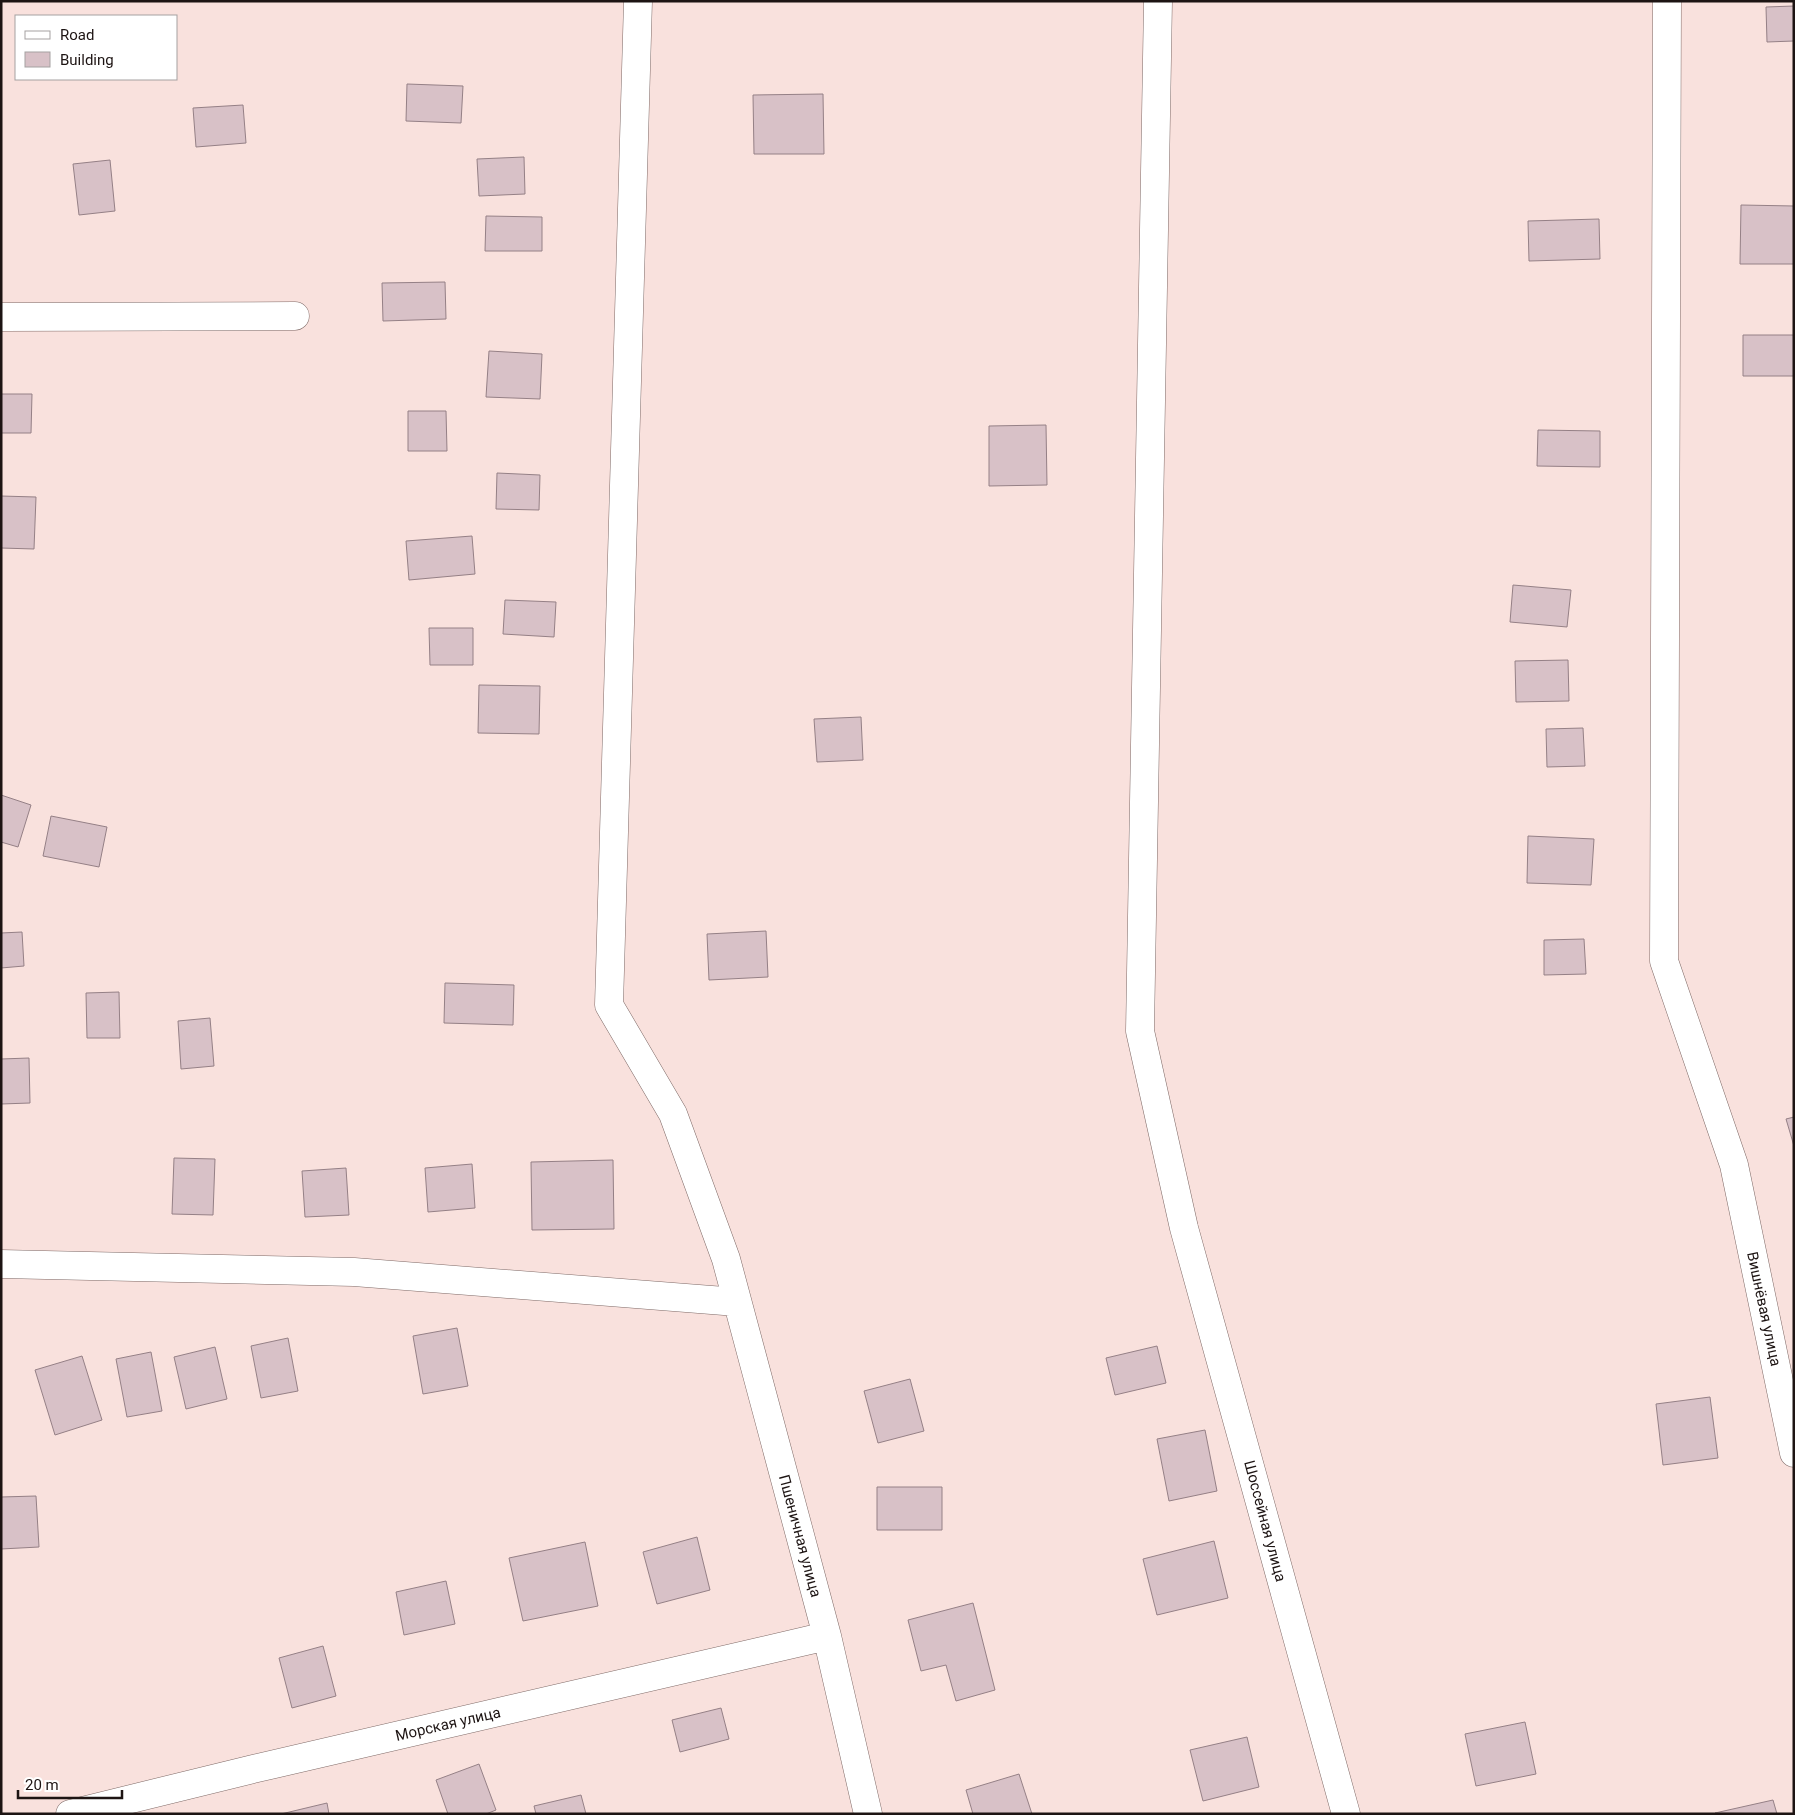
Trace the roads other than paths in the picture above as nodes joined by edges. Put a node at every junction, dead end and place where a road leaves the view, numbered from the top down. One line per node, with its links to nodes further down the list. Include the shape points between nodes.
1 (638, 1): 7 (street, Пшеничная улица, via 608,1005 673,1114 726,1259)
2 (1158, 1): 12 (street, Шоссейная улица, via 1140,1031 1184,1228)
3 (1667, 1): 8 (street, Вишнёвая улица, via 1664,961 1734,1165)
4 (295, 316): 5 (street)
5 (1, 317)
6 (1, 1264): 7 (street, via 354,1272)
7 (737, 1302): 9 (street, Пшеничная улица)
8 (1794, 1453)
9 (826, 1636): 10 (street, Морская улица); 11 (street, Пшеничная улица)
10 (70, 1814)
11 (868, 1814)
12 (1346, 1814)

